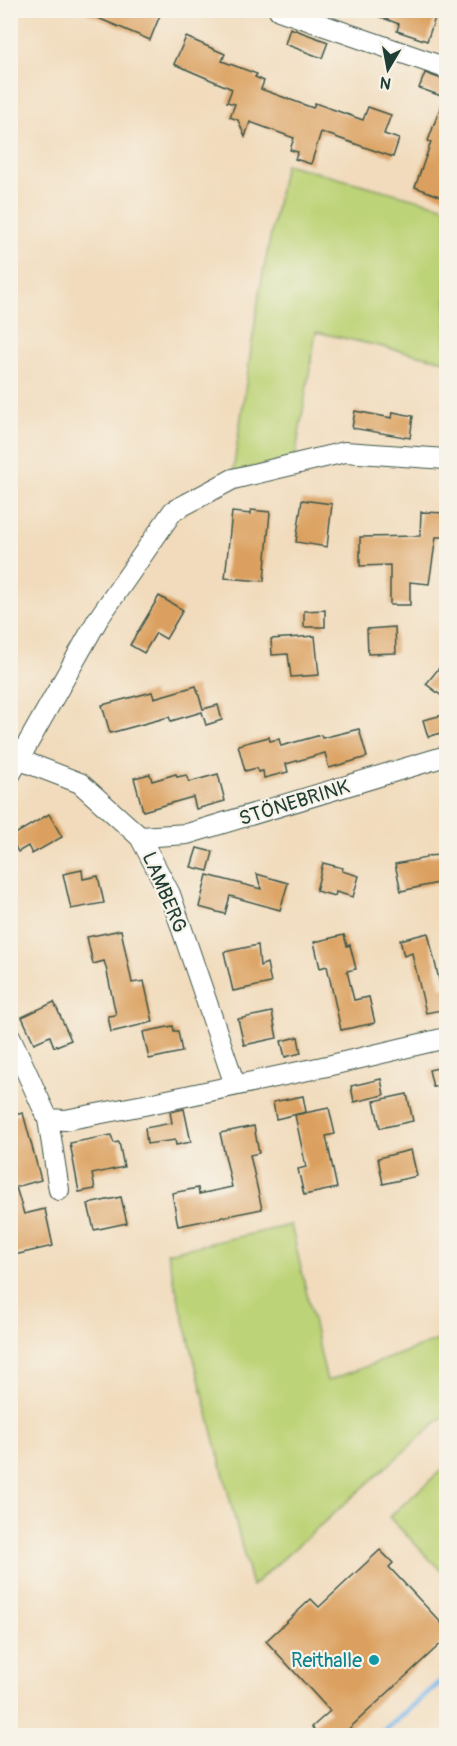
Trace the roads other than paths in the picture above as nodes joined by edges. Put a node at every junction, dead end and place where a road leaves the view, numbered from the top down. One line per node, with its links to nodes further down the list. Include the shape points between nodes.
1 (279, 10): 2 (street)
2 (447, 68)
3 (447, 459): 5 (street, via 345,452 233,478 173,511 99,619)
4 (447, 756): 6 (street, STÖNEBRINK, via 188,834)
5 (15, 767): 6 (street, LAMBERG, via 80,783)
6 (140, 837): 9 (street, LAMBERG, via 170,894)
7 (10, 1036): 10 (street)
8 (447, 1038): 9 (street)
9 (235, 1086): 10 (street, via 65,1120)
10 (48, 1119): 11 (street)
11 (59, 1190)

